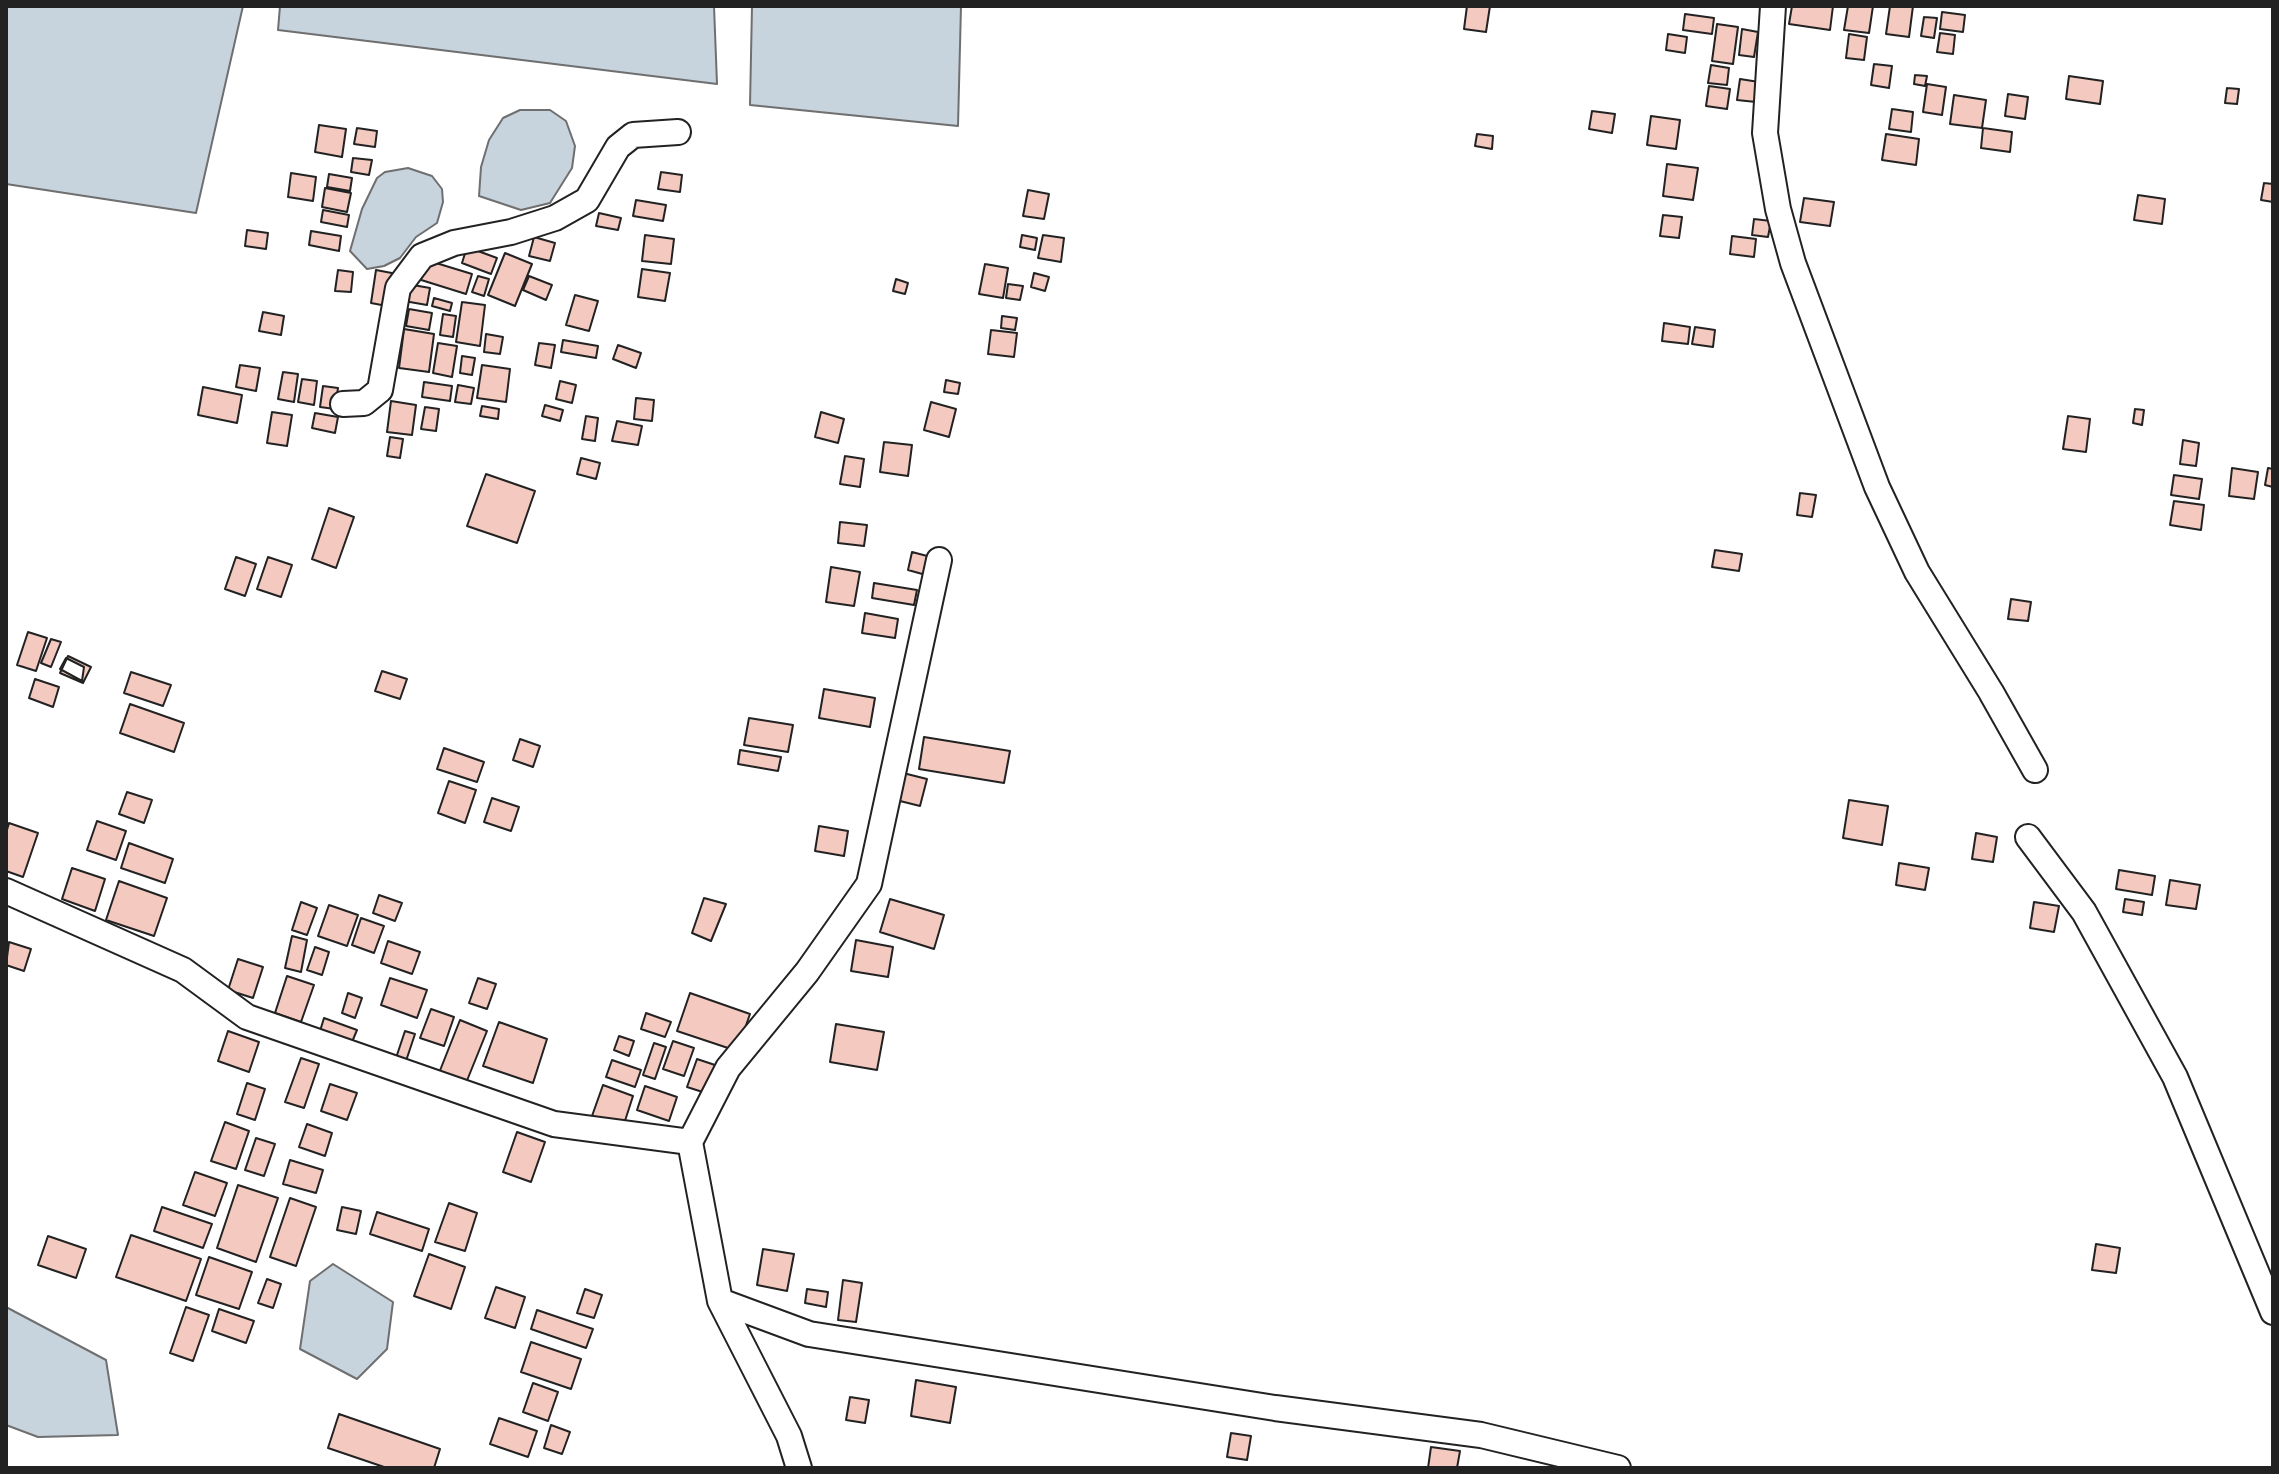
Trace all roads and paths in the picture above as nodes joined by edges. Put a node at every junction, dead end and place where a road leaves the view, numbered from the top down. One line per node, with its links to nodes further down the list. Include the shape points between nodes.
1 (1773, 6): 5 (street, via 1765,133 1793,263 1877,487 1917,572)
2 (678, 132): 3 (street, via 633,135 618,147 587,200 555,218 422,256 398,288 380,390 364,403)
3 (343, 404)
4 (939, 560): 8 (street, via 869,884 807,972 728,1068)
5 (2035, 770)
6 (2028, 837): 10 (street, via 2084,912 2175,1077)
7 (6, 891): 8 (street, via 183,970 247,1017 554,1124)
8 (690, 1142): 9 (street)
9 (720, 1301): 11 (street, via 789,1436); 12 (street, via 809,1334 1481,1435)
10 (2273, 1312)
11 (799, 1468)
12 (1618, 1468)

